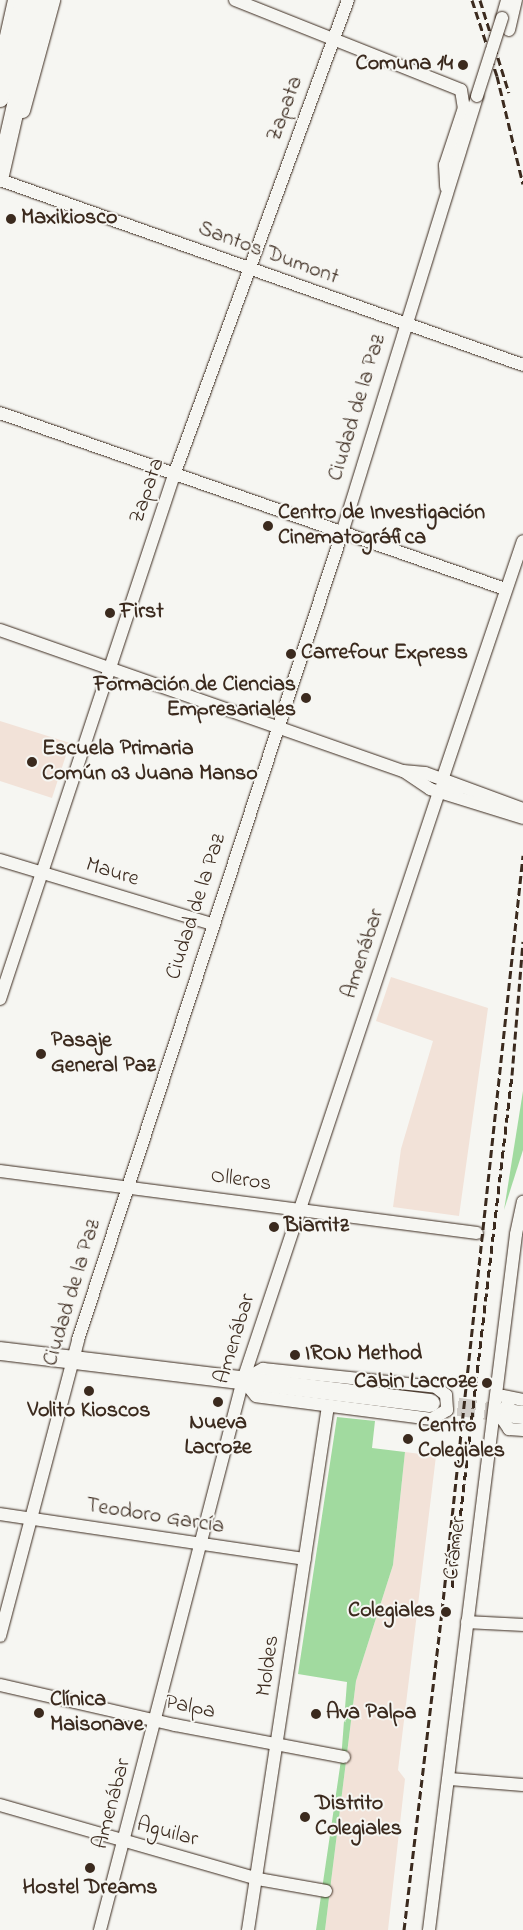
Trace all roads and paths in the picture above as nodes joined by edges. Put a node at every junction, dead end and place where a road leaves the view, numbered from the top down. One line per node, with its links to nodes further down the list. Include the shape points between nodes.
1 (15, 0): 10 (street)
2 (25, 0): 11 (main road)
3 (40, 0): 12 (main road)
4 (52, 0): 12 (street, via 32,81)
5 (235, 0): 9 (street)
6 (348, 0): 9 (street, Zapata)
7 (513, 2): 8 (street, Ciudad de la Paz); 13 (street, Ciudad de la Paz, bridge, via 502,18)
8 (509, 30)
9 (333, 38): 13 (street, Ciudad de la Paz, via 455,85 463,94 464,108 445,165); 14 (street, Zapata)
10 (0, 68)
11 (0, 98)
12 (1, 173): 14 (street, Santos Dumont)
13 (447, 195): 15 (street, Ciudad de la Paz)
14 (251, 269): 15 (street, Santos Dumont); 18 (street, Zapata)
15 (404, 323): 16 (street, Santos Dumont); 19 (street, Ciudad de la Paz)
16 (523, 365)
17 (0, 413): 18 (street)
18 (174, 475): 19 (street); 23 (street, Zapata)
19 (342, 533): 21 (street); 24 (street, Ciudad de la Paz)
20 (523, 540): 21 (street, Amenábar)
21 (505, 589): 25 (street, Amenábar)
22 (0, 630): 23 (street)
23 (111, 669): 24 (street); 29 (street, Zapata)
24 (280, 726): 25 (street); 30 (street, Ciudad de la Paz)
25 (440, 786): 26 (street); 26 (street, via 459,788); 36 (street, Amenábar)
26 (515, 809): 27 (street)
27 (523, 818)
28 (0, 860): 29 (street, Maure)
29 (42, 873): 30 (street, Maure); 31 (street, Zapata)
30 (212, 924): 34 (street, Ciudad de la Paz)
31 (4, 973): 32 (street, Zapata)
32 (0, 999)
33 (0, 1171): 34 (street, Olleros)
34 (128, 1186): 36 (street, Olleros); 40 (street, Ciudad de la Paz)
35 (523, 1202): 38 (street, Crámer)
36 (299, 1209): 37 (street, Olleros); 41 (street, Amenábar)
37 (477, 1233)
38 (519, 1234): 42 (street, Crámer)
39 (0, 1351): 40 (main road)
40 (72, 1362): 41 (main road); 48 (street, Ciudad de la Paz)
41 (243, 1380): 43 (main road); 44 (street, via 256,1396); 44 (street, via 263,1369 436,1387 446,1395 448,1402 445,1414 432,1418); 49 (street, Amenábar)
42 (497, 1392): 45 (street); 51 (street, Crámer)
43 (431, 1403)
44 (328, 1406): 50 (street, Moldes)
45 (518, 1407): 46 (street, via 502,1412 503,1420 509,1429)
46 (523, 1430)
47 (0, 1514): 48 (street, Teodoro García)
48 (31, 1518): 49 (street, Teodoro García); 53 (street, Ciudad de la Paz)
49 (201, 1544): 50 (street, Teodoro García); 55 (street, Amenábar)
50 (305, 1560): 56 (street, Moldes)
51 (466, 1622): 52 (street); 58 (street, Crámer)
52 (523, 1625)
53 (0, 1636)
54 (0, 1685): 55 (street, Palpa)
55 (156, 1721): 56 (street, Palpa); 61 (street, Amenábar)
56 (278, 1747): 57 (street, Palpa); 62 (street, Moldes)
57 (344, 1757)
58 (450, 1778): 59 (street); 66 (street, Crámer)
59 (523, 1785)
60 (0, 1805): 61 (street, Aguilar)
61 (124, 1842): 62 (street, Aguilar); 64 (street, Amenábar)
62 (258, 1879): 63 (street, Aguilar); 65 (street, Moldes)
63 (326, 1891)
64 (100, 1930)
65 (248, 1930)
66 (429, 1930)

